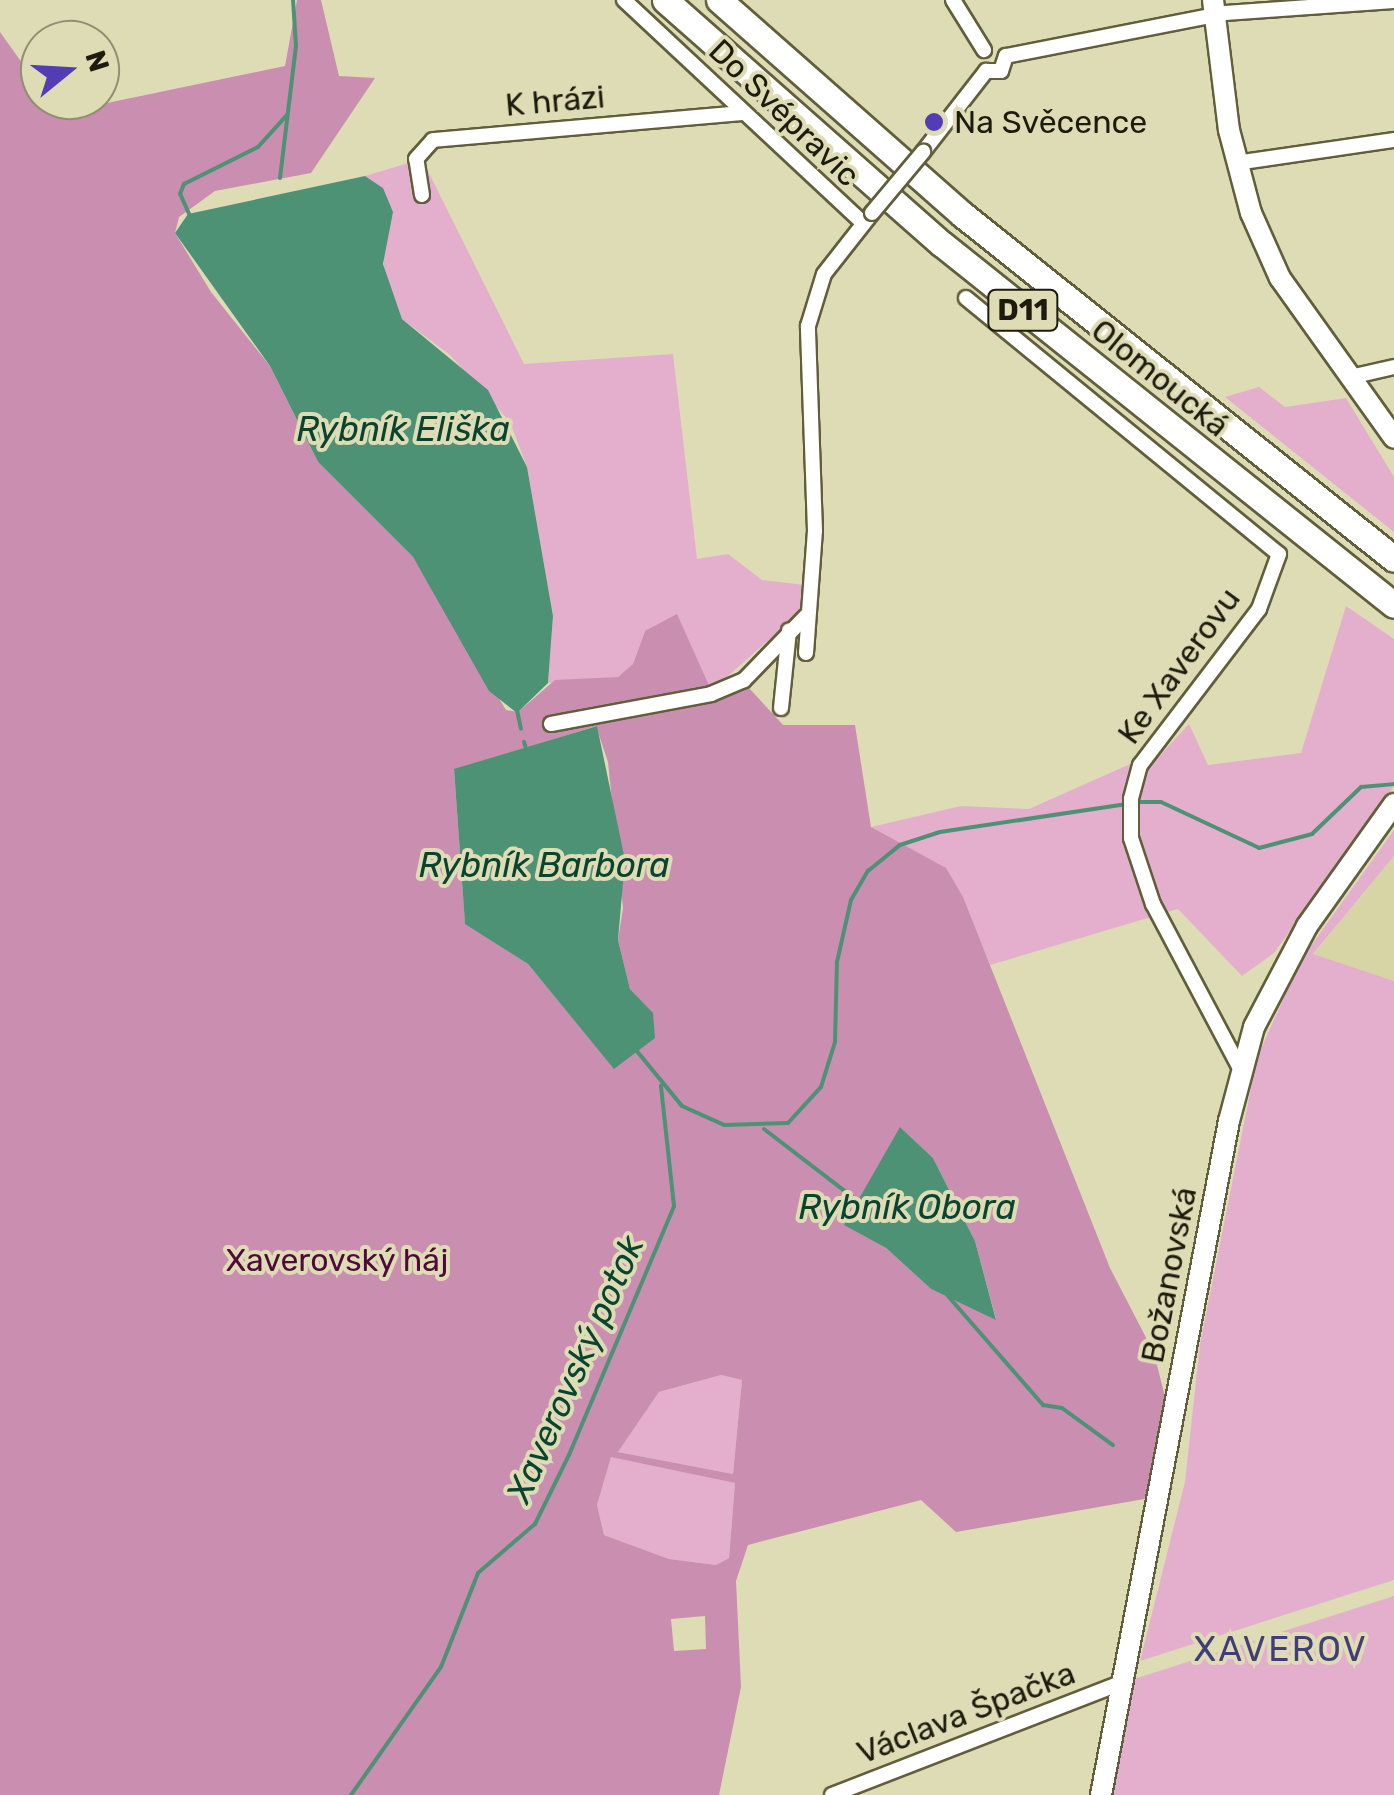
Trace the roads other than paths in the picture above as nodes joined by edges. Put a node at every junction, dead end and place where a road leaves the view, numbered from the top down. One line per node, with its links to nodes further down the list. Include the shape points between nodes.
1 (624, 0): 10 (street, Do Svépravic)
2 (665, 0): 20 (highway, Olomoucká / D11, via 942,244)
3 (719, 0): 19 (highway, Olomoucká / D11, via 963,215)
4 (953, 0): 7 (street)
5 (1394, 1): 6 (street)
6 (1214, 8): 8 (street); 12 (street)
7 (984, 50): 8 (street, via 998,47); 9 (street)
8 (1006, 56): 9 (street, via 1002,70)
9 (986, 72): 14 (street, bridge)
10 (744, 113): 13 (street, K hrázi, via 434,140 416,159); 14 (street, Do Svépravic)
11 (1394, 140): 12 (street)
12 (1236, 163): 17 (street, via 1280,278)
13 (422, 195)
14 (867, 218): 21 (street, via 824,274 808,326 815,530)
15 (966, 298): 27 (street, Ke Xaverovu, via 1278,554 1259,609 1140,764 1131,804 1132,838 1154,904)
16 (1394, 367): 17 (street)
17 (1350, 377): 18 (street)
18 (1394, 438)
19 (1394, 558)
20 (1394, 604)
21 (806, 616): 22 (street); 23 (street)
22 (790, 629): 24 (street); 25 (street, via 744,680 711,694)
23 (806, 653)
24 (781, 708)
25 (552, 724)
26 (1394, 804): 27 (street, Božanovská, via 1282,965)
27 (1242, 1072): 28 (street, Božanovská)
28 (1120, 1683): 29 (street, Václava Špačka); 30 (street, Božanovská)
29 (832, 1795)
30 (1101, 1795)

